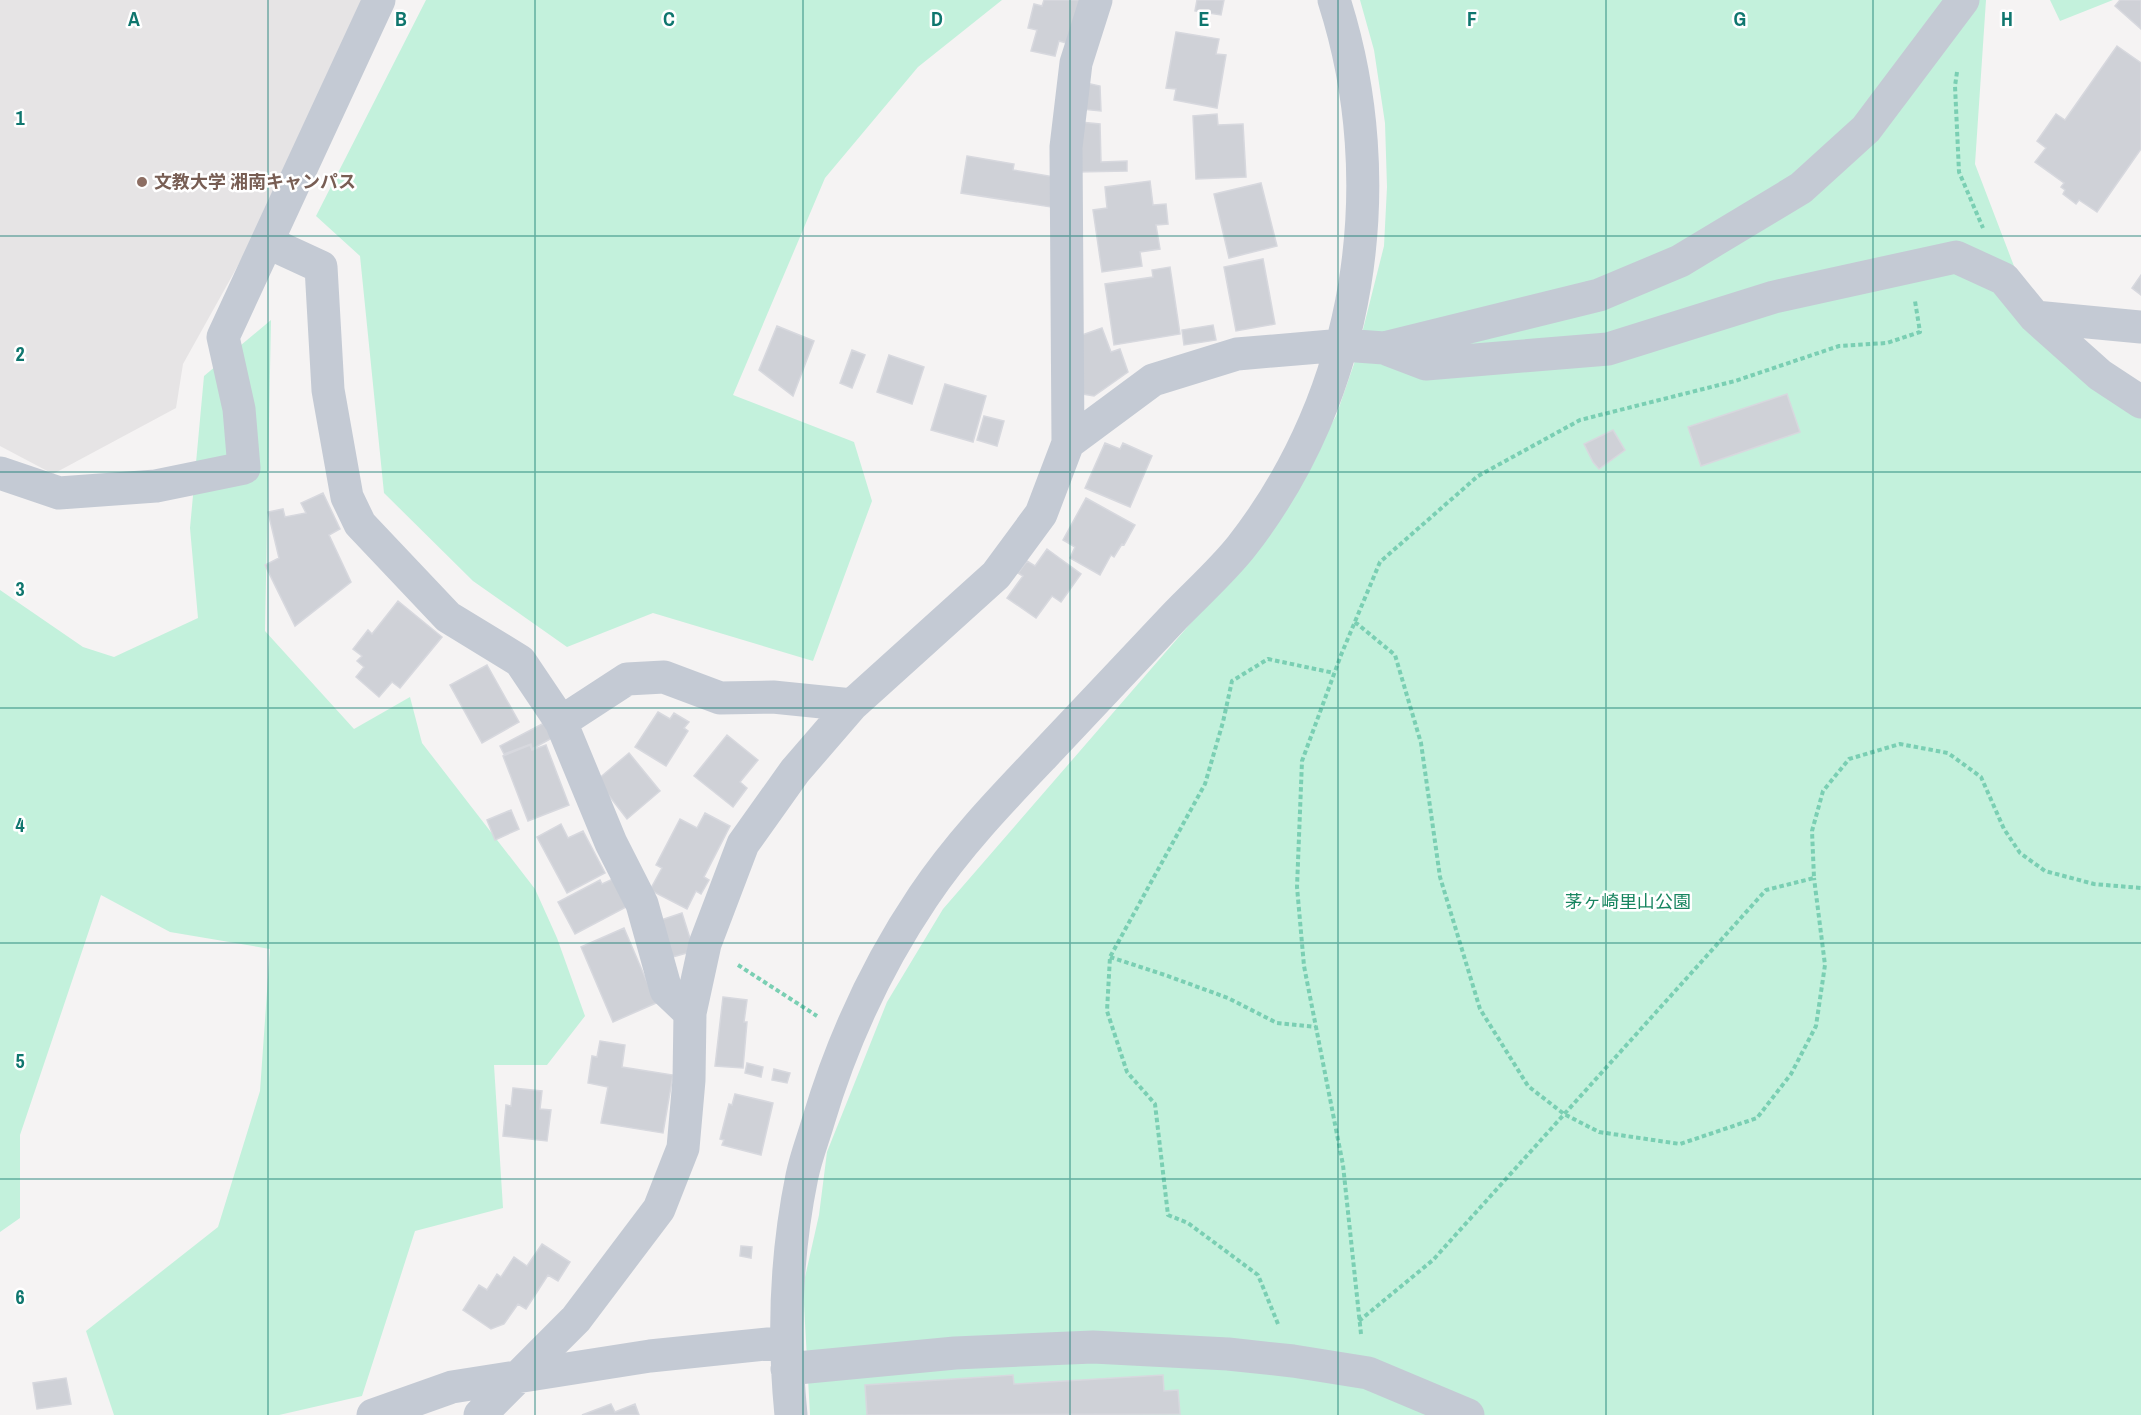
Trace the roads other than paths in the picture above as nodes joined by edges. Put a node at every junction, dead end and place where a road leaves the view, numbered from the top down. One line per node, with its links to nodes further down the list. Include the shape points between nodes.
1 (379, 0): 5 (street)
2 (1096, 0): 11 (street, via 1076,63 1066,147)
3 (1334, 0): 8 (street, via 1344,30 1359,112 1364,199 1358,274)
4 (1963, 0): 9 (street, via 1866,129 1801,188 1680,261 1599,295)
5 (268, 243): 12 (street, via 223,337 239,409 244,468 156,486 59,493); 14 (street, via 321,267 328,390 347,497 360,524 448,617 520,661)
6 (2036, 317): 7 (street); 9 (street, via 2004,279 1956,257 1774,297 1608,349 1426,364); 10 (street, via 2100,375)
7 (2141, 327)
8 (1343, 345): 9 (street); 11 (street, via 1237,354 1153,380); 16 (street, via 1311,431 1288,477 1240,548 981,821 923,896 870,985 833,1072 803,1174 788,1273)
9 (1384, 348)
10 (2141, 402)
11 (1068, 443): 13 (street, via 1041,514 996,575)
12 (0, 473)
13 (852, 705): 14 (street, via 772,697 720,698 664,677 627,679); 15 (street, via 795,771 743,844 705,944)
14 (561, 722): 15 (street, via 611,843 642,904 666,990)
15 (690, 1013): 17 (street, via 683,1148 659,1209 576,1319)
16 (786, 1356): 17 (street, via 650,1356); 20 (street); 21 (street, via 1093,1347 1228,1354 1368,1373)
17 (520, 1376): 18 (street, via 452,1387); 19 (street)
18 (374, 1415)
19 (480, 1415)
20 (791, 1415)
21 (1468, 1415)

